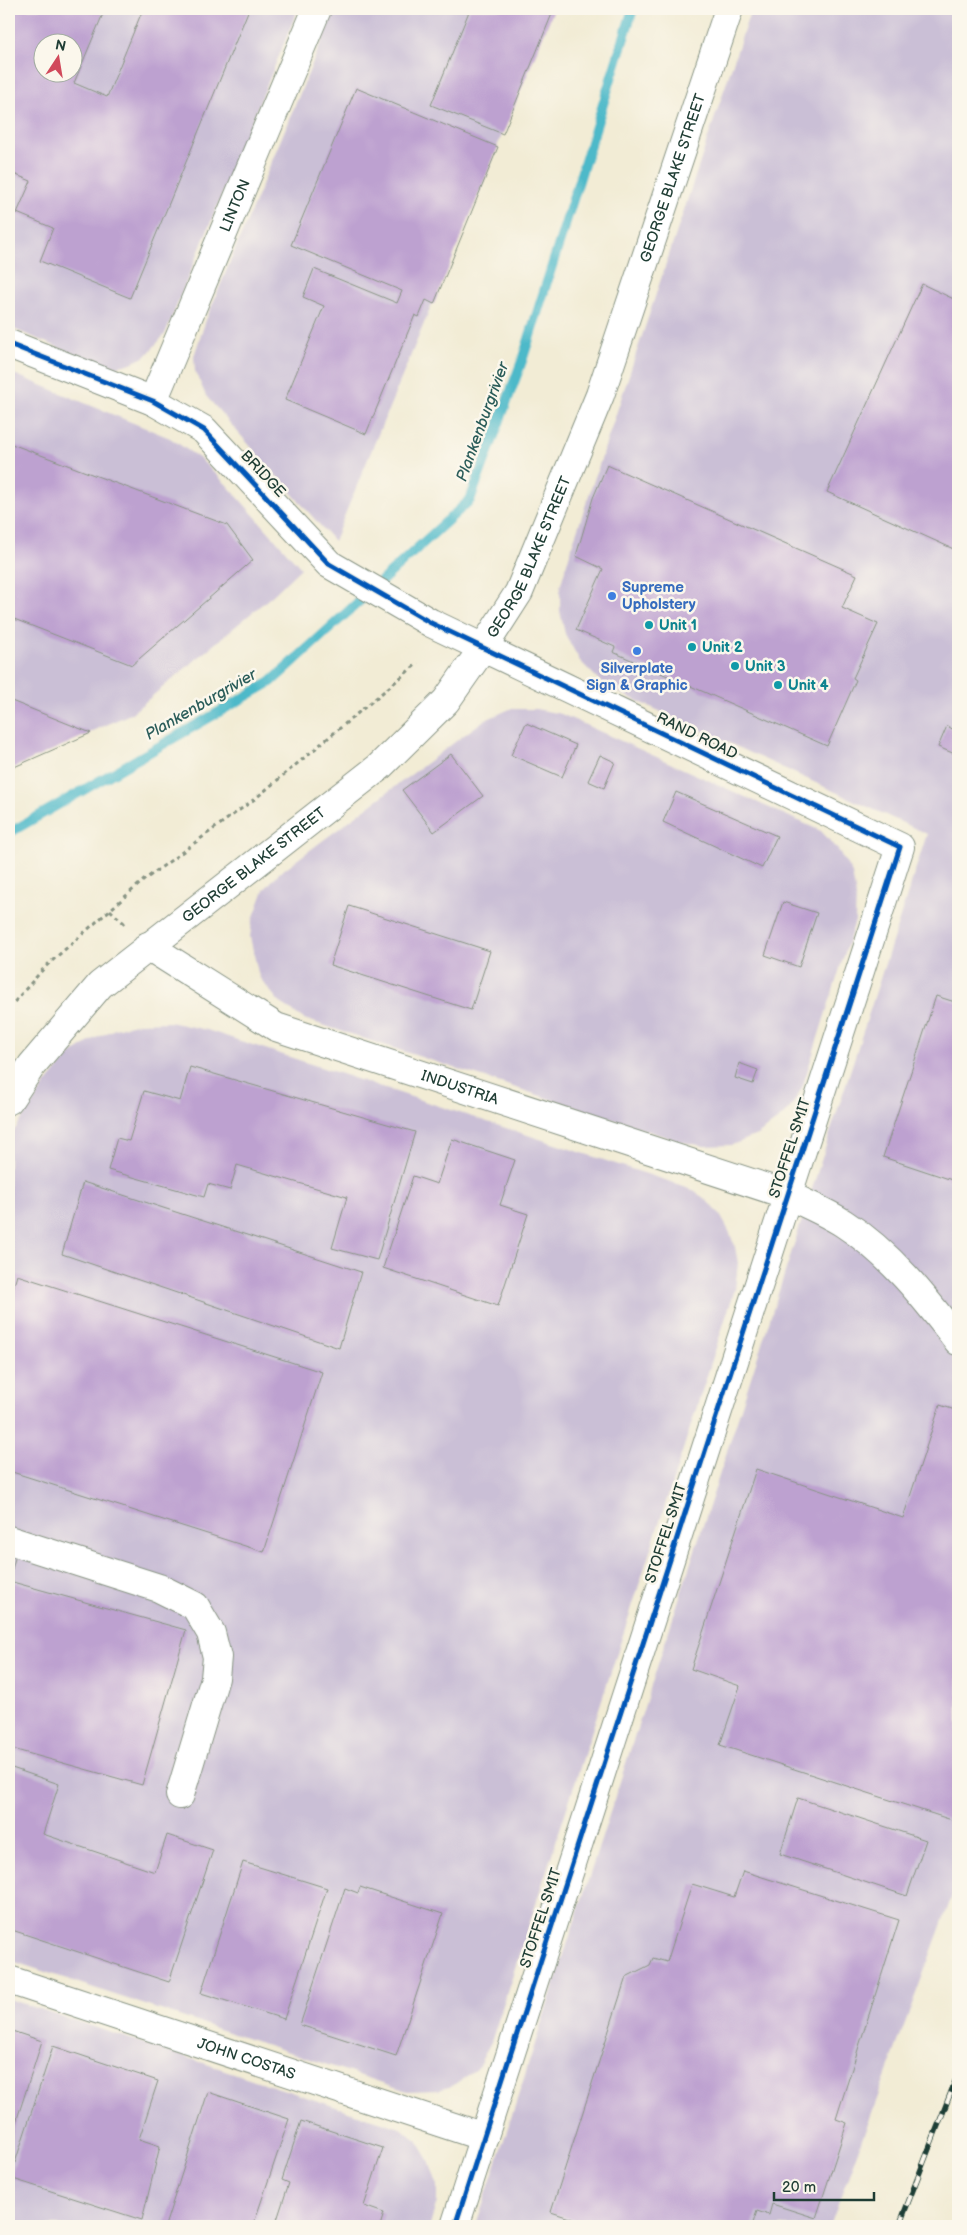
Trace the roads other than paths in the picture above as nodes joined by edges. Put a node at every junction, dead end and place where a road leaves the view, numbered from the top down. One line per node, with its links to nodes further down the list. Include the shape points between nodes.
1 (317, 9): 4 (street, LINTON)
2 (729, 9): 5 (street, GEORGE BLAKE STREET, via 600,395 519,592)
3 (9, 344): 4 (street, BRIDGE)
4 (153, 401): 5 (street, BRIDGE, via 204,430 329,564 431,623)
5 (483, 648): 6 (street, RAND ROAD); 7 (street, GEORGE BLAKE STREET, via 446,701 379,767)
6 (900, 847): 9 (street, STOFFEL SMIT)
7 (148, 946): 8 (street, GEORGE BLAKE STREET, via 100,984 32,1065); 9 (street, INDUSTRIA, via 276,1026)
8 (9, 1100)
9 (788, 1195): 10 (street, INDUSTRIA, via 843,1223 876,1248 909,1281); 14 (street, STOFFEL SMIT)
10 (958, 1341)
11 (9, 1540): 12 (street, via 159,1588 195,1606 212,1633 217,1657 214,1678)
12 (180, 1795)
13 (9, 1980): 14 (street, JOHN COSTAS)
14 (484, 2137): 15 (street, STOFFEL SMIT)
15 (455, 2226)

